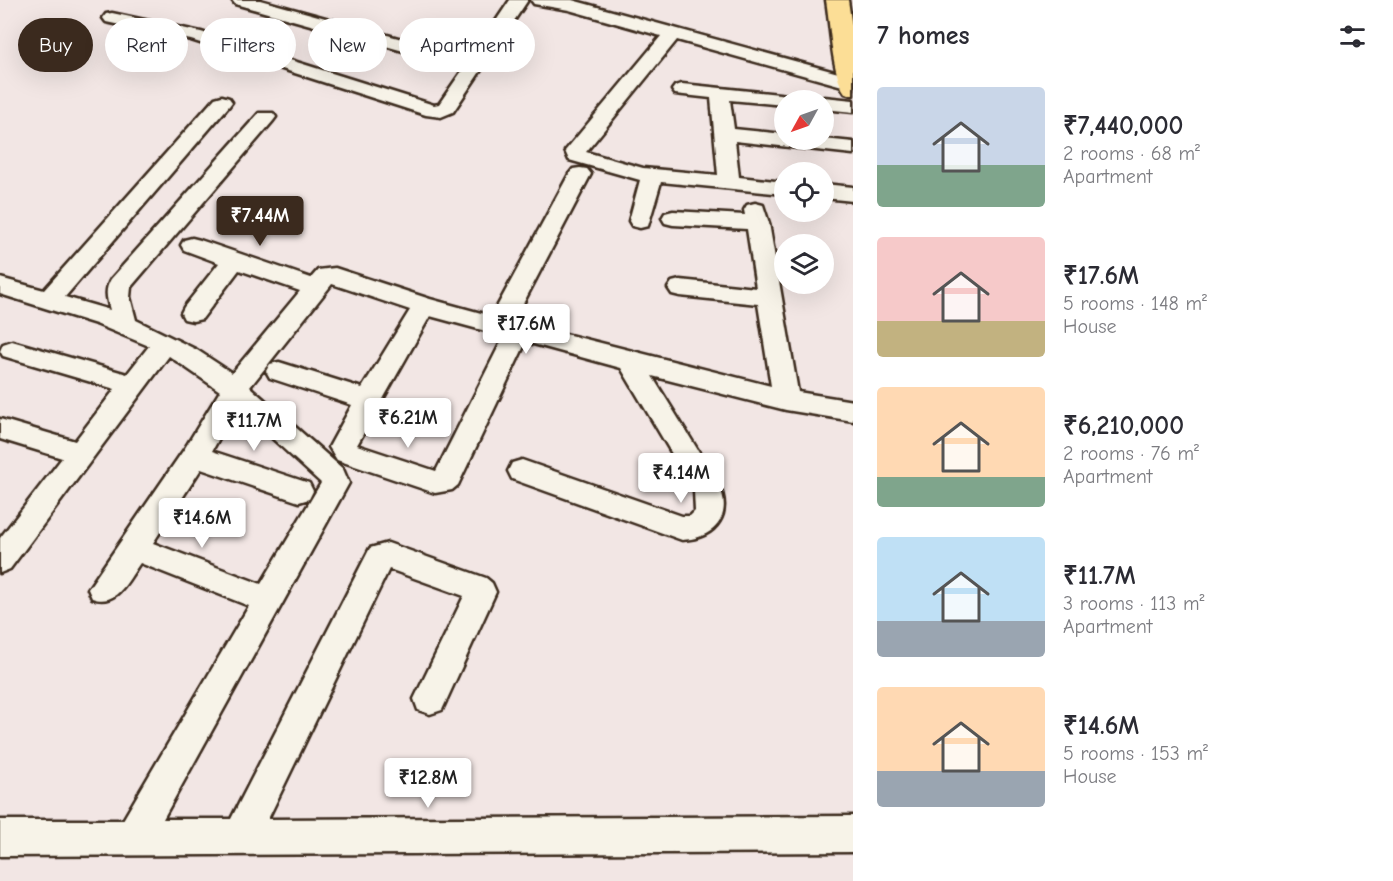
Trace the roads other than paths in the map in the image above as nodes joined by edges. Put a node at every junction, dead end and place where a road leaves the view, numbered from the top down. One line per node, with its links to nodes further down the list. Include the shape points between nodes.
1 (241, 0): 8 (street)
2 (519, 0): 5 (street)
3 (540, 0): 6 (street)
4 (837, 0): 9 (main road)
5 (507, 18)
6 (673, 33): 11 (street); 22 (street, via 575,152 581,159)
7 (188, 34): 10 (street, via 433,111 446,108)
8 (399, 44)
9 (848, 47): 11 (main road)
10 (470, 72)
11 (853, 84)
12 (682, 90): 13 (street)
13 (720, 94): 14 (street); 19 (street)
14 (774, 98)
15 (222, 102): 35 (street)
16 (834, 105): 17 (street)
17 (853, 106)
18 (266, 117): 38 (street, via 119,285 117,297)
19 (725, 134): 20 (street); 23 (street)
20 (853, 148)
21 (580, 174): 39 (street)
22 (652, 175): 23 (street); 28 (street)
23 (729, 182): 24 (street)
24 (774, 187)
25 (834, 192): 26 (street)
26 (853, 194)
27 (673, 218): 34 (street, via 756,216)
28 (640, 221)
29 (192, 245): 30 (street)
30 (234, 260): 32 (street); 37 (street)
31 (0, 286): 35 (street)
32 (315, 288): 36 (street, via 326,276 335,276); 45 (street)
33 (680, 288): 34 (street)
34 (769, 297): 47 (street)
35 (49, 300): 38 (street)
36 (424, 306): 39 (street); 46 (street)
37 (193, 313)
38 (126, 327): 40 (street)
39 (509, 328): 42 (street); 46 (street, via 448,477 442,482 347,452 343,447 345,440)
40 (165, 343): 44 (street); 45 (street)
41 (12, 350): 44 (street)
42 (630, 361): 47 (street); 52 (street, via 707,489 711,506 704,524 695,529 682,528)
43 (279, 371): 46 (street)
44 (133, 385): 50 (street)
45 (234, 389): 51 (street); 62 (street, via 333,477 335,483)
46 (368, 400)
47 (786, 400): 48 (street)
48 (853, 411)
49 (0, 429): 50 (street)
50 (81, 453): 54 (street)
51 (195, 456): 53 (street); 55 (street)
52 (522, 471)
53 (299, 491)
54 (5, 545)
55 (134, 548): 56 (street); 57 (street)
56 (103, 589)
57 (253, 594)
58 (430, 699): 60 (street, via 481,592 388,556 380,557)
59 (853, 834): 60 (street)
60 (241, 837): 62 (street)
61 (0, 838): 62 (street)
62 (132, 839)

